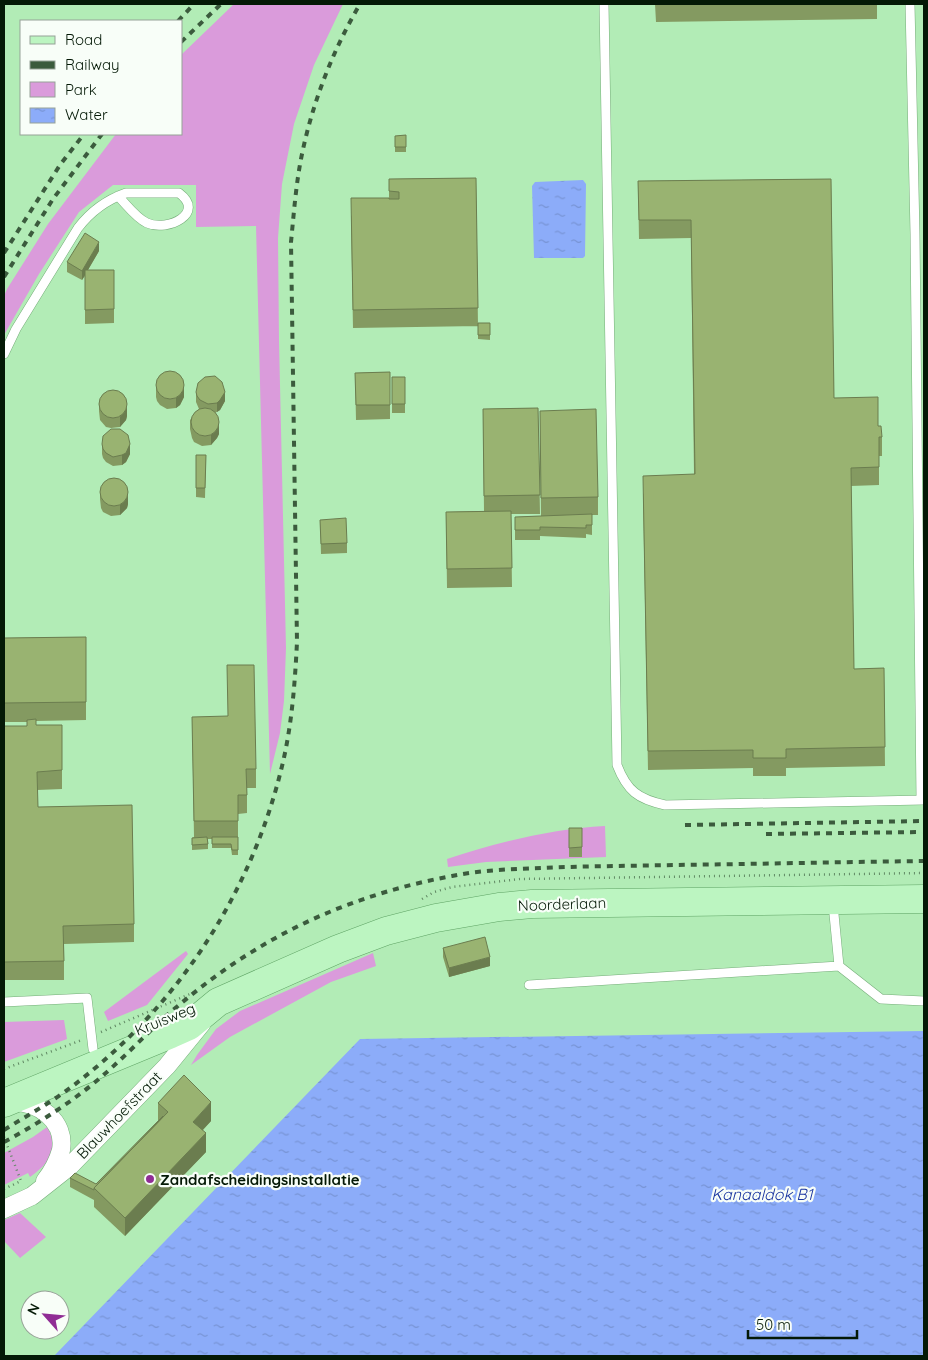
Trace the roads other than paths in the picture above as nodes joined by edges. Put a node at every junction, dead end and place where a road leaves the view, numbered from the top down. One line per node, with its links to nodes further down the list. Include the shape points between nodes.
1 (604, 4): 5 (lane, via 617,765 623,780 632,792 647,801 665,805)
2 (910, 4): 5 (lane)
3 (118, 196): 3 (lane, via 126,193 179,193 185,198 187,213 176,223 155,225 142,220); 4 (lane, via 96,208 78,228)
4 (4, 354)
5 (923, 800)
6 (924, 899): 7 (main road, Noorderlaan)
7 (832, 901): 8 (lane); 12 (main road, Noorderlaan, via 499,907 386,931)
8 (839, 966): 9 (lane); 10 (lane, via 881,999)
9 (529, 985)
10 (924, 1001)
11 (4, 1002): 13 (lane, via 87,998)
12 (218, 1002): 13 (main road, Kruisweg, via 194,1005); 15 (main road, Kruisweg, via 183,1029); 16 (street, Blauwhoefstraat, via 197,1031 128,1107 70,1166)
13 (93, 1049): 14 (main road, Kruisweg)
14 (4, 1083)
15 (4, 1102): 16 (street, via 29,1103 41,1108 56,1123 60,1134 61,1149 56,1164)
16 (32, 1196): 17 (street, Blauwhoefstraat)
17 (4, 1209)

